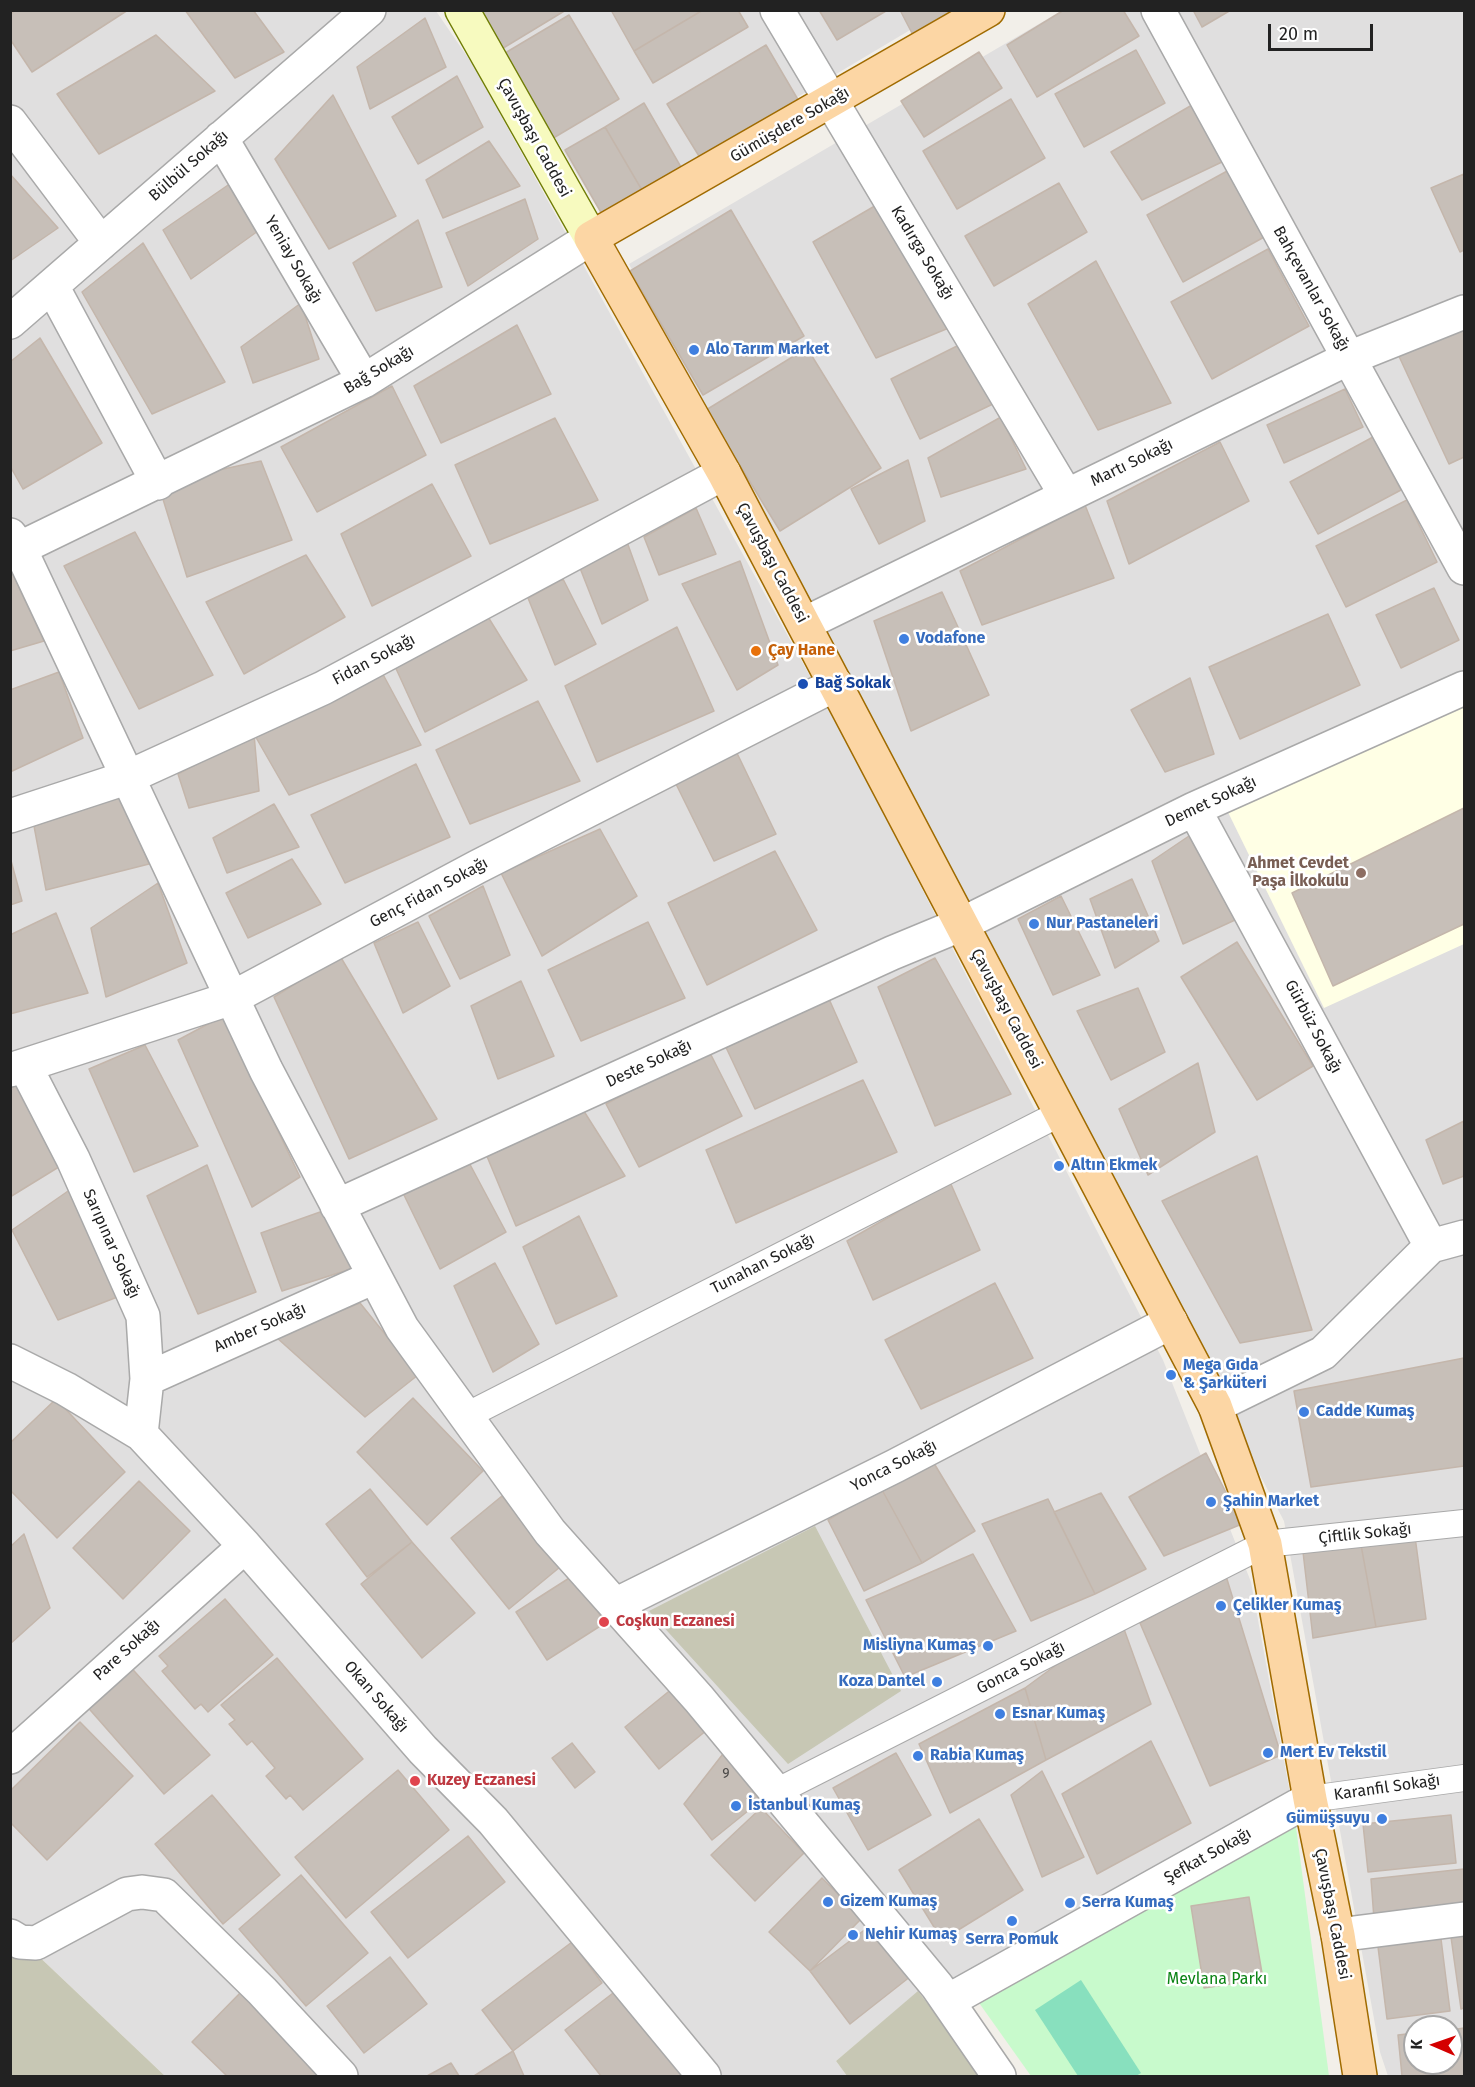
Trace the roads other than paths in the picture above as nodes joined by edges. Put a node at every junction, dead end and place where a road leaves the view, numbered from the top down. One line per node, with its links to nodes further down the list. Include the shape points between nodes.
1 (369, 10): 8 (street, Bülbül Sokağı)
2 (462, 10): 9 (main road, Çavuşbaşı Caddesi)
3 (777, 10): 6 (street, Kadırga Sokağı)
4 (988, 10): 6 (main road, Gümüşdere Sokağı)
5 (1158, 10): 14 (street, Bahçevanlar Sokağı)
6 (832, 102): 9 (main road, Gümüşdere Sokağı); 18 (street, Kadırga Sokağı)
7 (10, 122): 10 (street)
8 (221, 138): 10 (street, Bülbül Sokağı); 15 (street, Yeniay Sokağı)
9 (591, 238): 15 (street, Bağ Sokağı); 16 (main road, Çavuşbaşı Caddesi)
10 (101, 243): 11 (street, Bülbül Sokağı)
11 (52, 286): 13 (street, Bülbül Sokağı); 17 (street)
12 (1464, 312): 14 (street, Martı Sokağı)
13 (10, 322)
14 (1349, 358): 18 (street, Martı Sokağı); 20 (street, Bahçevanlar Sokağı)
15 (364, 381): 17 (street, Bağ Sokağı)
16 (724, 473): 21 (main road, Çavuşbaşı Caddesi); 24 (street, Fidan Sokağı, via 323,688)
17 (158, 483): 19 (street, Bağ Sokağı)
18 (1066, 495): 21 (street, Martı Sokağı)
19 (14, 546): 24 (street)
20 (1464, 568)
21 (804, 624): 22 (main road, Çavuşbaşı Caddesi)
22 (836, 684): 27 (main road, Çavuşbaşı Caddesi); 28 (street, Genç Fidan Sokağı, via 477,867)
23 (1464, 688): 25 (street, Demet Sokağı)
24 (126, 778): 26 (street, Fidan Sokağı); 28 (street)
25 (1194, 809): 27 (street, Demet Sokağı); 33 (street, Gürbüz Sokağı)
26 (10, 816)
27 (962, 924): 30 (main road, Çavuşbaşı Caddesi); 31 (street, Deste Sokağı, via 892,952)
28 (232, 998): 29 (street, Genç Fidan Sokağı); 31 (street)
29 (18, 1068): 37 (street, Sarıpınar Sokağı, via 73,1159 143,1316)
30 (1061, 1113): 35 (main road, Çavuşbaşı Caddesi); 39 (street, Tunahan Sokağı)
31 (337, 1206): 34 (street)
32 (1464, 1237): 33 (street)
33 (1431, 1246): 38 (street, via 1323,1353)
34 (374, 1277): 37 (street, Amber Sokağı); 39 (street, via 402,1328)
35 (1171, 1322): 38 (main road, Çavuşbaşı Caddesi); 44 (street, Yonca Sokağı, via 895,1466)
36 (10, 1361): 40 (street, Okan Sokağı)
37 (147, 1379): 40 (street, Sarıpınar Sokağı)
38 (1215, 1406): 42 (main road, Çavuşbaşı Caddesi)
39 (466, 1416): 44 (street, via 550,1532)
40 (141, 1434): 43 (street, Okan Sokağı)
41 (1464, 1523): 42 (street, Çiftlik Sokağı)
42 (1265, 1544): 47 (street, Gonca Sokağı); 48 (main road, Çavuşbaşı Caddesi)
43 (245, 1545): 45 (street, Pare Sokağı); 54 (street, Okan Sokağı, via 423,1750 493,1821)
44 (615, 1605): 47 (street)
45 (10, 1757)
46 (1464, 1778): 48 (street, Karanfil Sokağı)
47 (776, 1792): 52 (street)
48 (1310, 1799): 50 (main road, Çavuşbaşı Caddesi); 52 (street, Şefkat Sokağı)
49 (1464, 1919): 50 (street)
50 (1338, 1935): 56 (main road, Çavuşbaşı Caddesi)
51 (10, 1936): 53 (street, via 20,1942 36,1943 127,1894 164,1895 262,1991)
52 (948, 2001): 55 (street)
53 (340, 2076)
54 (704, 2076)
55 (999, 2076)
56 (1360, 2076)

